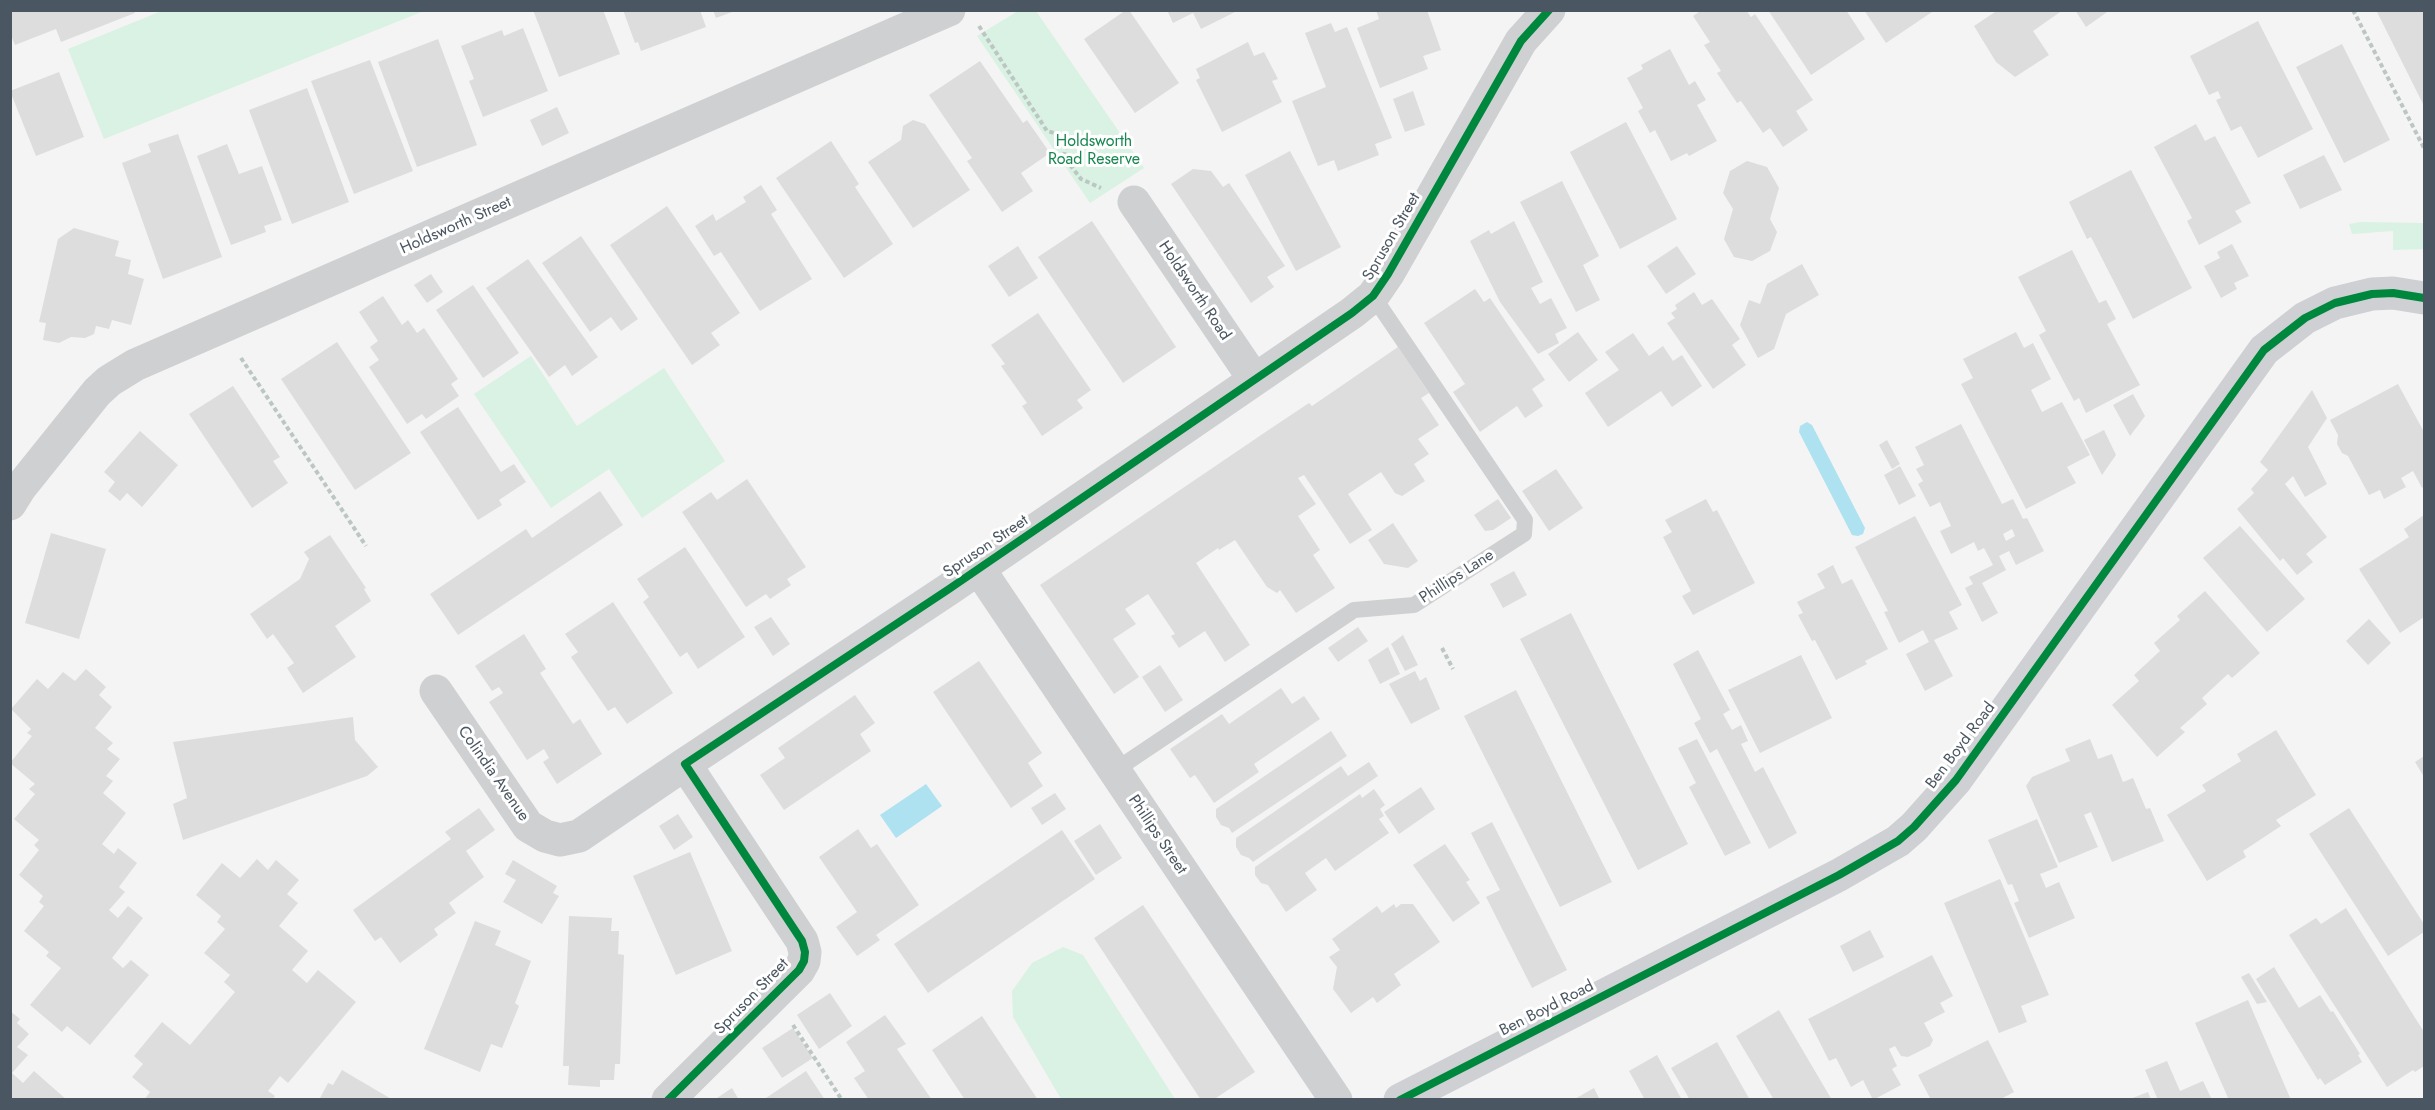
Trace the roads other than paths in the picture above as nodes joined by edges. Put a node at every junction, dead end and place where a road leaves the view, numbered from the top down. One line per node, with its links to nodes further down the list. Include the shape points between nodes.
1 (1549, 10): 4 (street, Spruson Street, via 1521,41)
2 (962, 15): 7 (street, Holdsworth Street, via 135,365 97,392)
3 (1134, 202): 6 (street, Holdsworth Road)
4 (1373, 296): 6 (street, Spruson Street); 11 (lane, Phillips Lane, via 1525,520 1524,534 1414,605 1354,610)
5 (2424, 298): 14 (street, Ben Boyd Road, via 2372,294 2335,303 2305,318 2264,350 1956,780 1898,840 1839,875)
6 (1254, 379): 8 (street, Spruson Street)
7 (10, 504)
8 (979, 569): 10 (street, Spruson Street); 11 (street, Phillips Street)
9 (436, 691): 10 (street, Colindia Avenue, via 528,826 545,836 560,840 579,836)
10 (685, 764): 12 (street, Spruson Street, via 802,941 805,952 799,970)
11 (1114, 771): 13 (street, Phillips Street)
12 (668, 1100)
13 (1336, 1100)
14 (1400, 1100)

